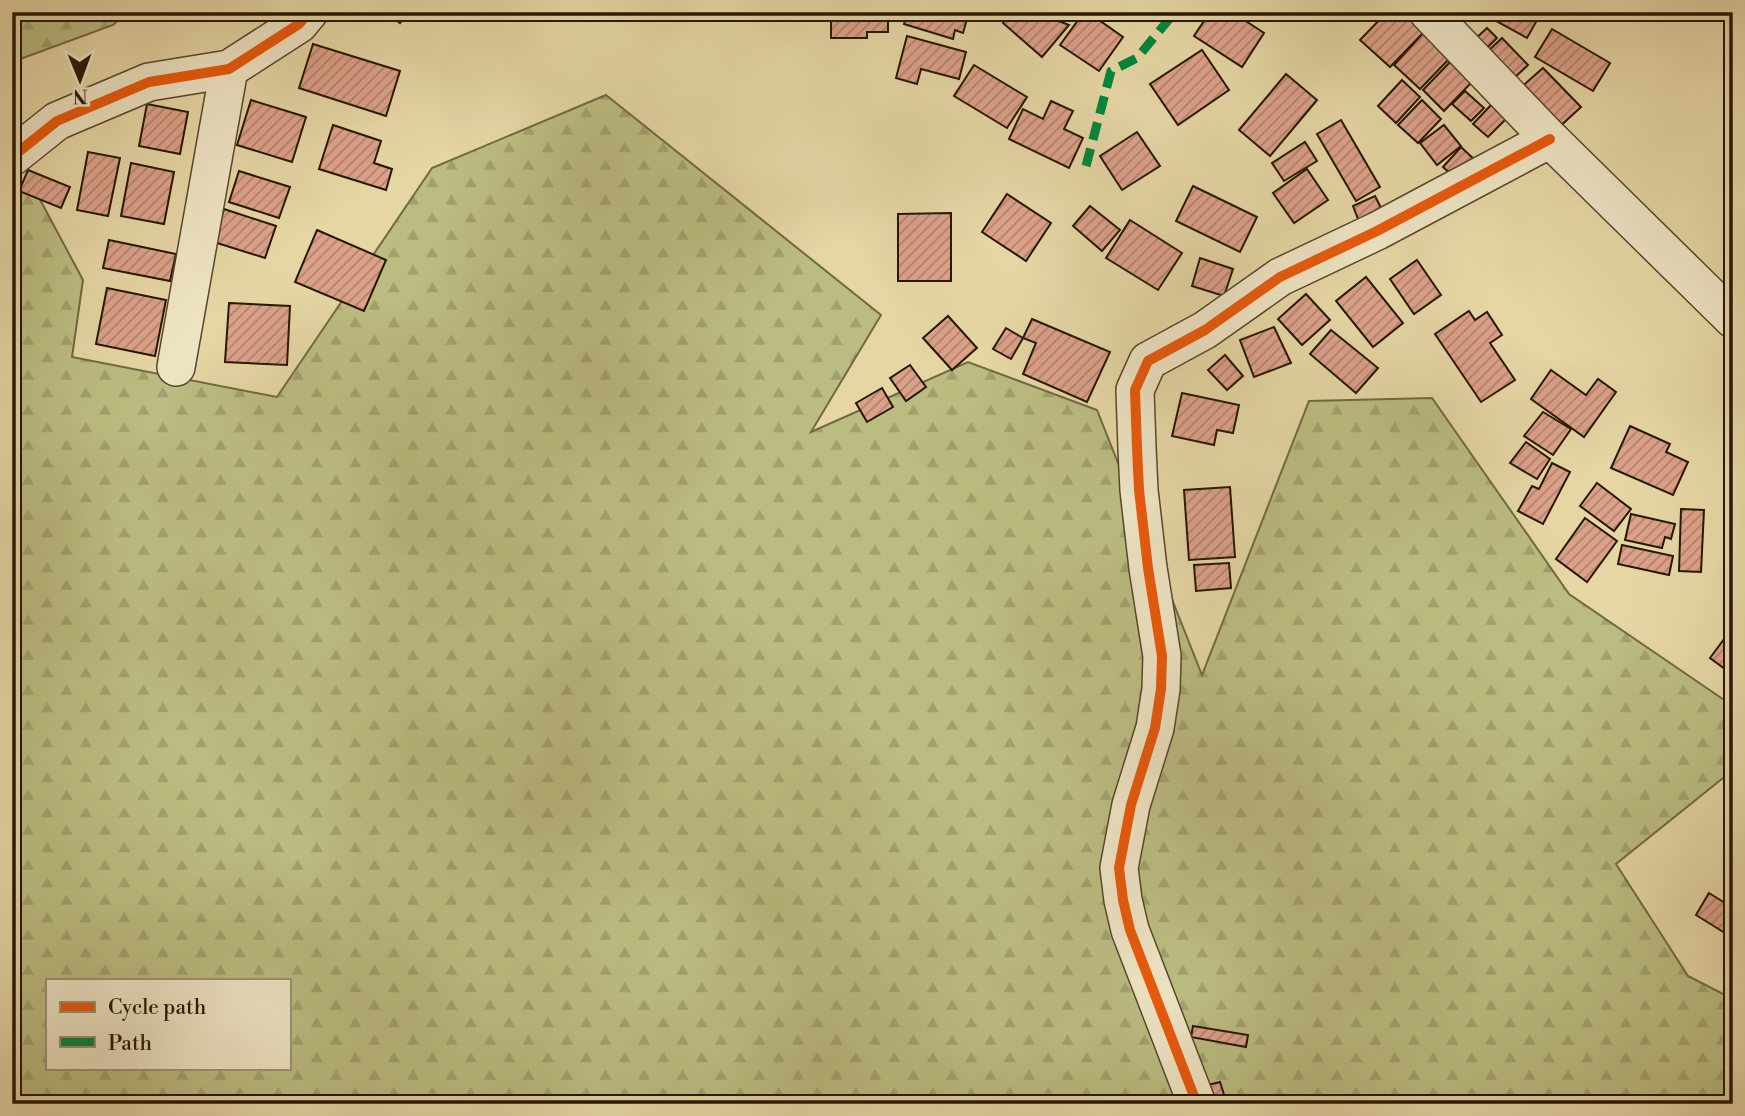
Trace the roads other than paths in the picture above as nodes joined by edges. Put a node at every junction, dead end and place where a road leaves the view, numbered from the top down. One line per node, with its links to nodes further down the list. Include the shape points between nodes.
1 (309, 12): 3 (street, via 299,24)
2 (1428, 12): 4 (street)
3 (229, 69): 5 (street, via 149,82 57,121); 7 (street)
4 (1550, 139): 6 (street); 8 (street, via 1280,277 1205,330 1148,361 1135,390 1139,490 1161,656 1161,689 1156,728 1131,805 1119,868 1130,930)
5 (12, 157)
6 (1733, 319)
7 (176, 367)
8 (1197, 1104)

